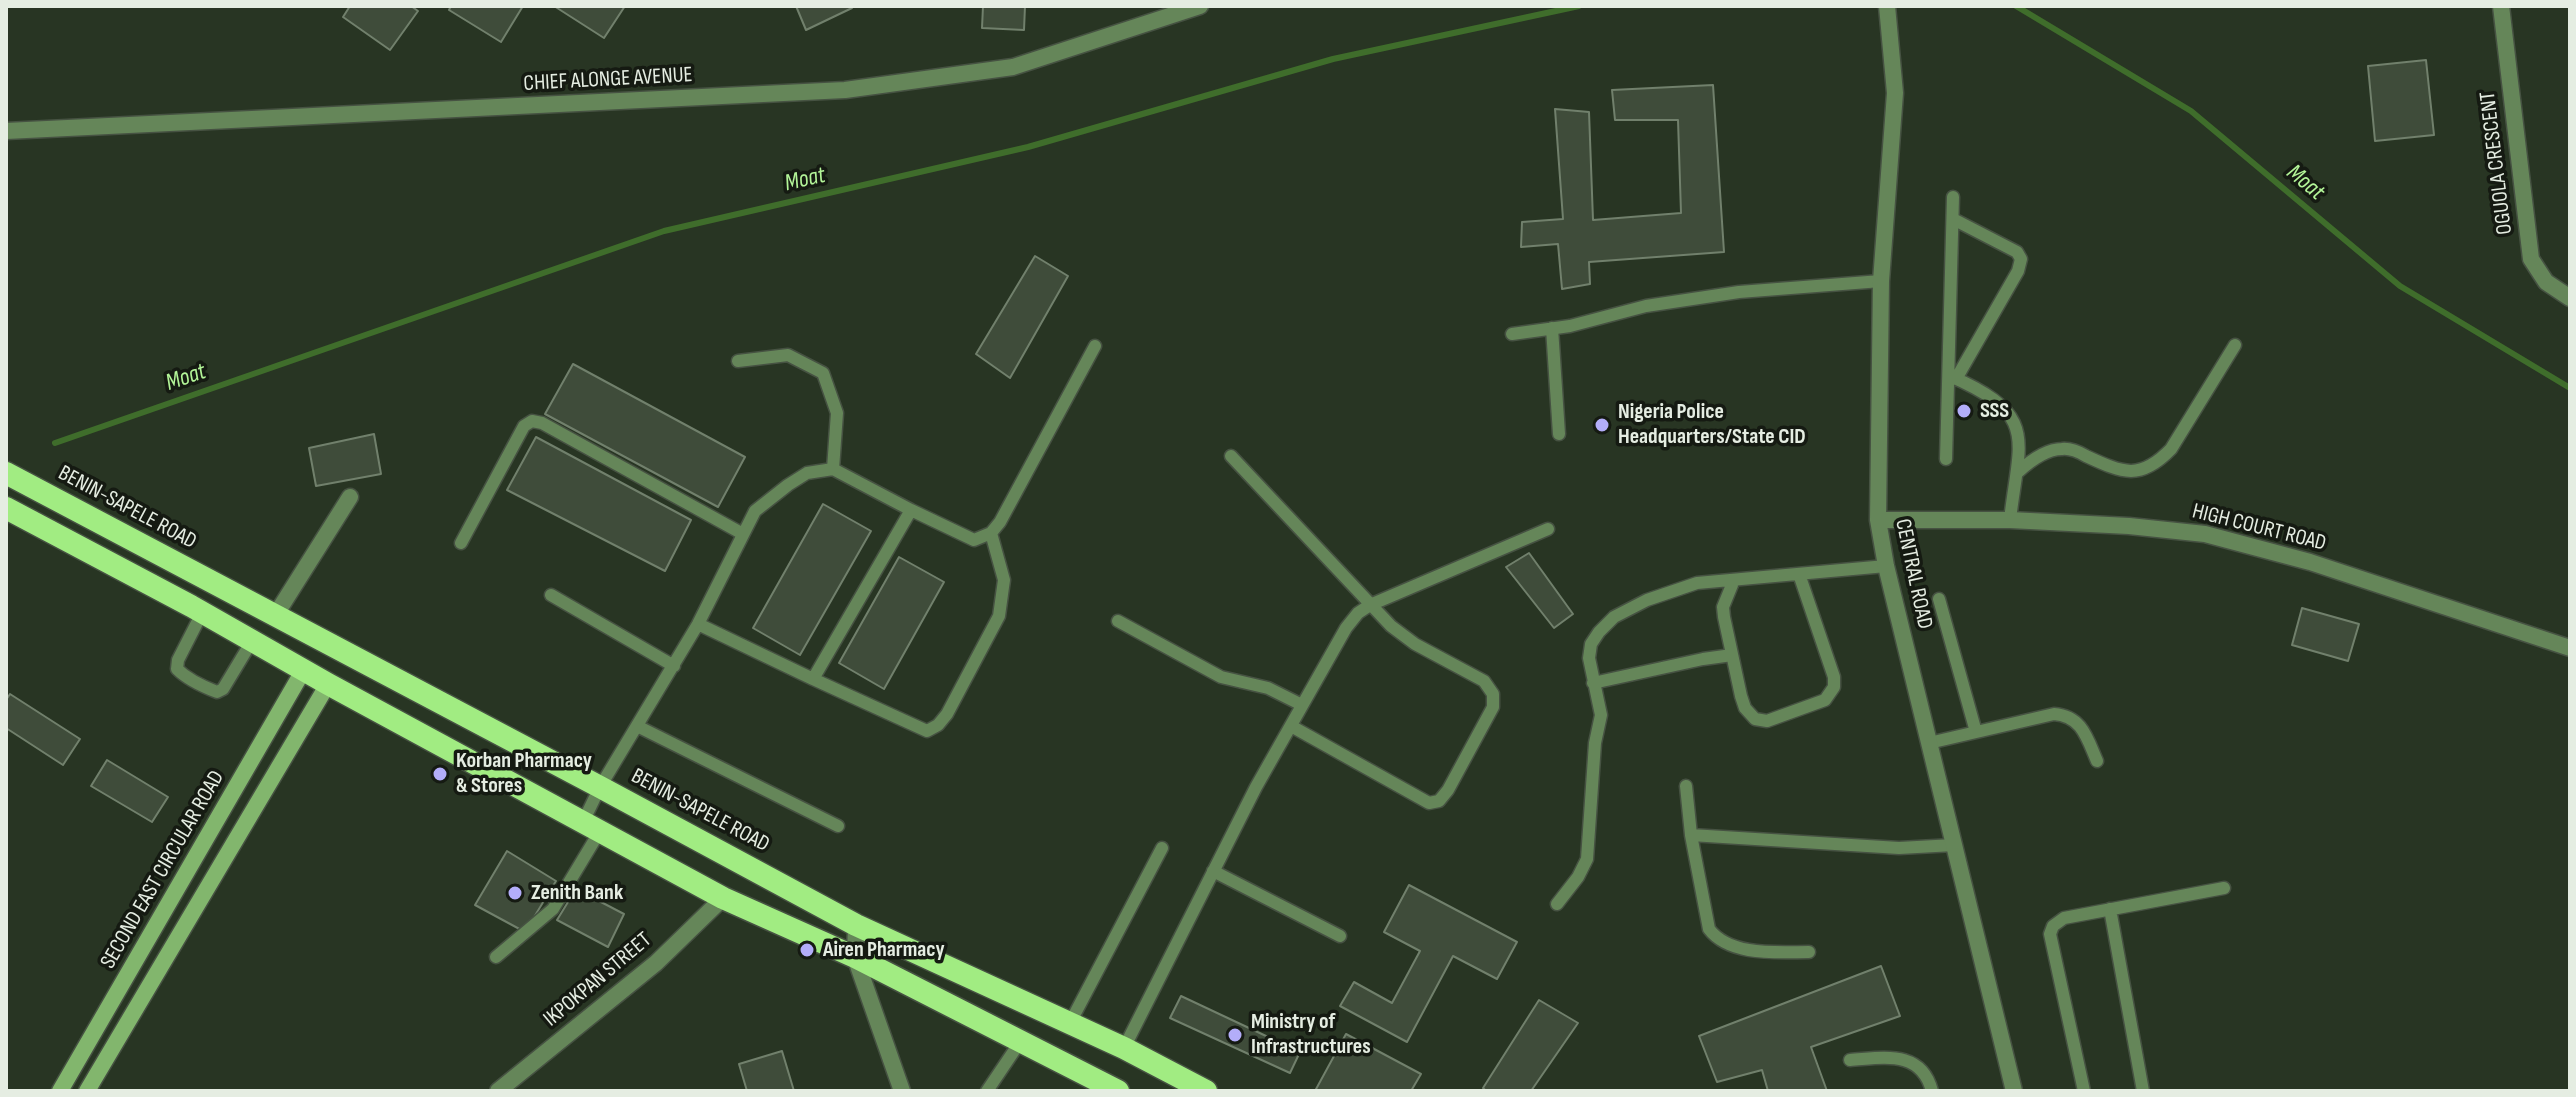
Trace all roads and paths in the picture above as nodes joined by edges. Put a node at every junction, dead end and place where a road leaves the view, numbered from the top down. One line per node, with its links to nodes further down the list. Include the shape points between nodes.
1 (1200, 6): 4 (street, CHIEF ALONGE AVENUE, via 1013,67 845,90)
2 (1887, 6): 7 (street, CENTRAL ROAD, via 1895,93)
3 (2501, 6): 8 (street, OGUOLA CRESCENT, via 2531,259 2546,282)
4 (6, 131)
5 (1953, 197): 6 (lane)
6 (1953, 219): 14 (lane); 14 (lane, via 2017,252 2021,259)
7 (1881, 281): 9 (lane, via 1724,294); 24 (street, CENTRAL ROAD)
8 (2570, 298)
9 (1552, 328): 10 (lane); 15 (lane)
10 (1512, 334)
11 (2235, 345): 19 (lane, via 2160,461 2123,472 2063,449)
12 (1095, 346): 27 (lane)
13 (738, 361): 18 (lane, via 788,355 823,373 837,413)
14 (1952, 377): 17 (lane); 19 (lane, via 1995,399 2012,417 2019,433)
15 (1559, 434)
16 (1231, 456): 35 (lane)
17 (1946, 459)
18 (833, 469): 23 (lane); 28 (lane, via 807,473 788,485 755,511)
19 (2018, 472): 25 (lane)
20 (6, 473): 37 (highway, BENIN-SAPELE ROAD)
21 (350, 497): 37 (street)
22 (6, 508): 36 (highway)
23 (911, 510): 27 (lane, via 974,540); 45 (lane)
24 (1878, 520): 25 (street, HIGH COURT ROAD); 30 (street, CENTRAL ROAD)
25 (2010, 520): 41 (street, HIGH COURT ROAD, via 2205,534 2310,562)
26 (1548, 529): 35 (lane)
27 (991, 533): 45 (lane, via 1004,580 999,616 938,725 927,731)
28 (743, 534): 29 (lane, via 532,421 524,426); 39 (lane)
29 (461, 543)
30 (1886, 566): 31 (lane); 52 (street, CENTRAL ROAD)
31 (1799, 574): 32 (lane); 42 (lane, via 1834,677 1829,696 1767,721 1755,719 1745,708)
32 (1734, 580): 42 (lane, via 1723,607); 46 (lane, via 1697,583 1614,617 1591,644)
33 (551, 595): 43 (lane)
34 (1939, 599): 51 (lane)
35 (1370, 605): 48 (lane, via 1346,628); 50 (lane, via 1415,644 1484,681 1493,694 1493,707 1448,790 1429,803)
36 (202, 613): 40 (highway); 40 (lane, via 177,669 211,690 223,689)
37 (275, 616): 55 (highway, BENIN-SAPELE ROAD)
38 (1118, 621): 48 (lane, via 1221,677 1268,688)
39 (698, 624): 43 (lane); 45 (lane)
40 (252, 641): 44 (highway)
41 (2570, 648)
42 (1732, 655): 46 (lane)
43 (674, 666): 49 (lane)
44 (303, 671): 47 (highway); 75 (main road, SECOND EAST CIRCULAR ROAD)
45 (813, 679)
46 (1593, 683): 64 (lane, via 1601,715 1587,859)
47 (328, 684): 56 (highway); 76 (main road, SECOND EAST CIRCULAR ROAD)
48 (1302, 705): 50 (lane)
49 (637, 726): 55 (lane); 57 (lane)
50 (1291, 726): 61 (lane)
51 (1976, 732): 52 (lane); 53 (lane, via 2066,715 2085,731)
52 (1929, 743): 59 (street, CENTRAL ROAD)
53 (2097, 761)
54 (1686, 786): 58 (lane)
55 (600, 787): 56 (lane); 66 (highway, BENIN-SAPELE ROAD)
56 (591, 826): 63 (highway); 69 (lane, via 553,909)
57 (838, 826)
58 (1691, 835): 59 (lane, via 1899,848); 68 (lane, via 1709,929 1715,937 1767,952)
59 (1954, 845): 83 (street, CENTRAL ROAD)
60 (1162, 848): 71 (lane)
61 (1213, 871): 67 (lane); 73 (lane)
62 (2224, 888): 65 (lane)
63 (723, 898): 70 (highway); 77 (street, IKPOKPAN STREET, via 656,963)
64 (1557, 904)
65 (2110, 909): 84 (lane, via 2064,918 2050,934); 85 (lane)
66 (856, 925): 70 (street); 71 (highway, BENIN-SAPELE ROAD)
67 (1340, 936)
68 (1809, 952)
69 (496, 957)
70 (855, 957): 72 (highway); 78 (street)
71 (1070, 1023): 73 (highway, BENIN-SAPELE ROAD)
72 (1020, 1042): 79 (lane); 80 (highway)
73 (1124, 1048): 81 (highway, BENIN-SAPELE ROAD)
74 (1850, 1060): 82 (lane, via 1898,1058 1913,1063 1925,1073)
75 (60, 1091)
76 (87, 1091)
77 (498, 1091)
78 (902, 1091)
79 (987, 1091)
80 (1118, 1091)
81 (1206, 1091)
82 (1932, 1091)
83 (2014, 1091)
84 (2084, 1091)
85 (2143, 1091)

